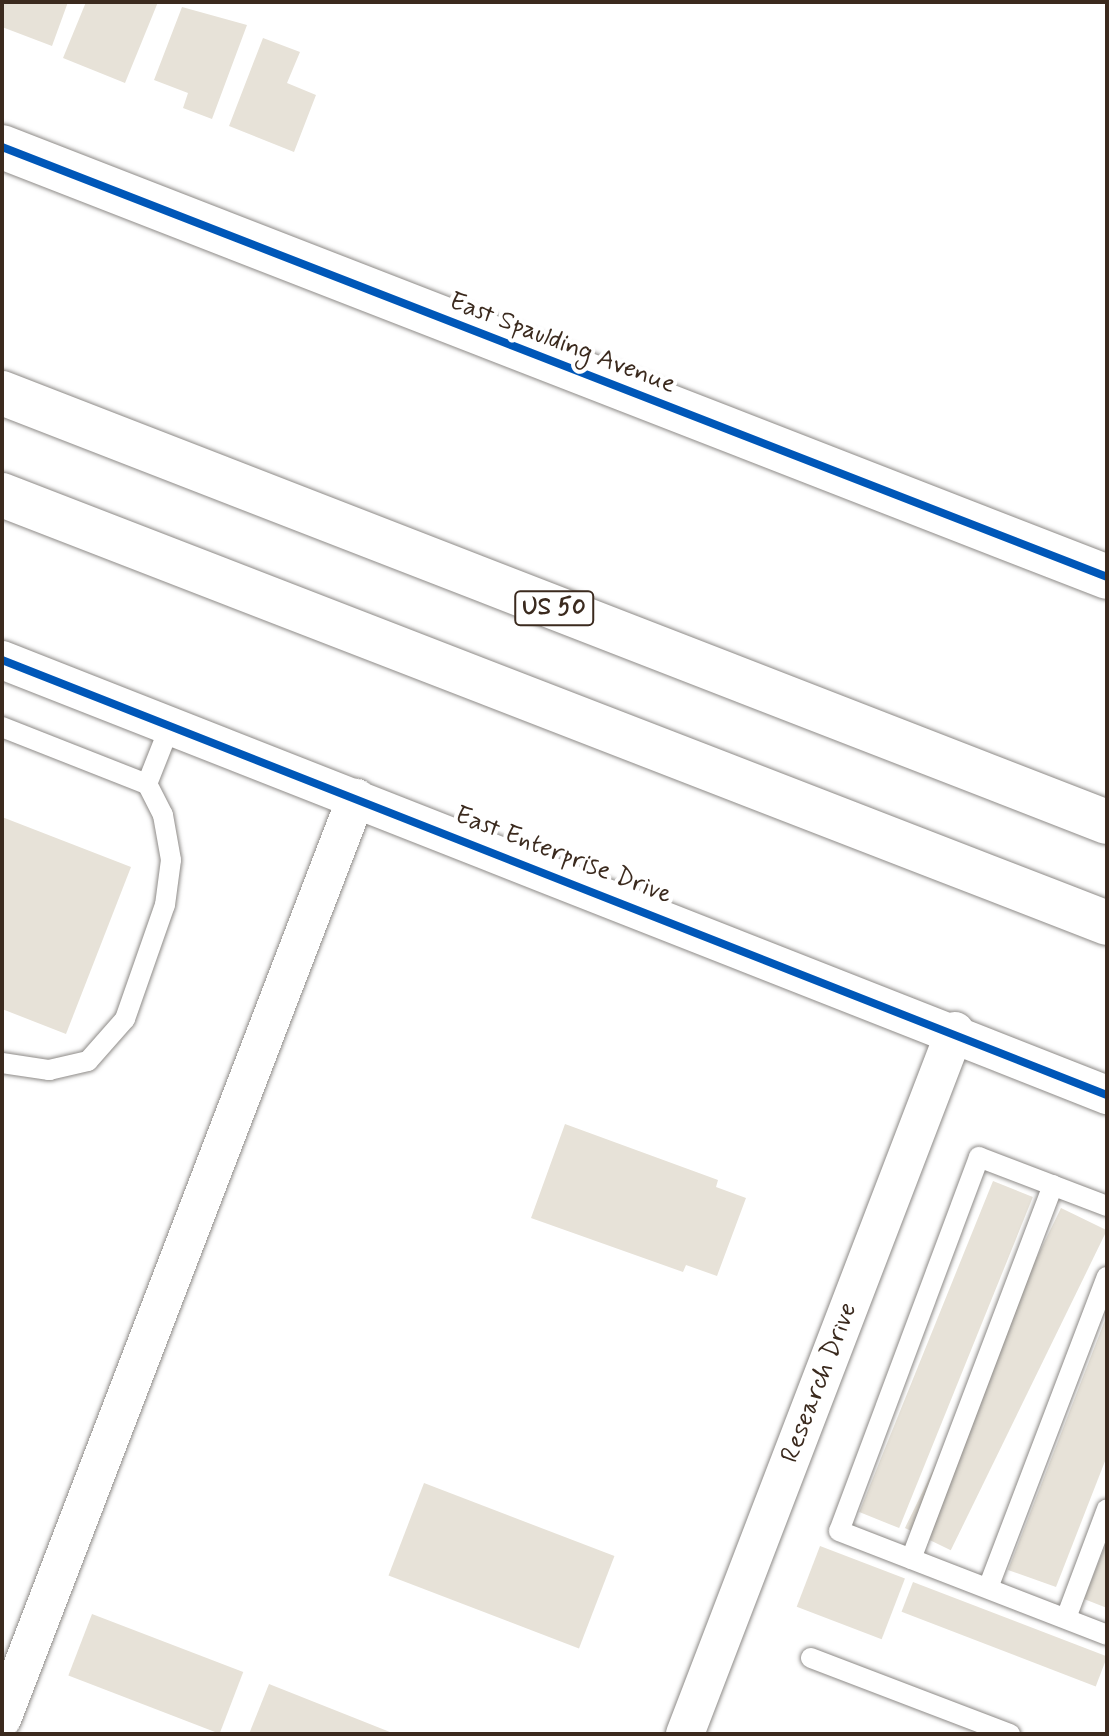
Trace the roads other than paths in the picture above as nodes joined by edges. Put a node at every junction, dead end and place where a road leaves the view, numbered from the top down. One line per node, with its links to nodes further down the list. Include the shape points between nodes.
1 (2, 147): 4 (main road, East Spaulding Avenue)
2 (2, 393): 10 (main road, US 50)
3 (2, 495): 11 (main road)
4 (1107, 577)
5 (2, 660): 6 (street, East Enterprise Drive)
6 (170, 726): 8 (lane); 9 (street, East Enterprise Drive)
7 (2, 727): 8 (lane)
8 (147, 784): 13 (lane, via 163,815 171,860 165,905 125,1019 88,1061 49,1070)
9 (356, 798): 12 (street, East Enterprise Drive); 24 (street)
10 (1107, 822)
11 (1107, 923)
12 (955, 1031): 14 (street, East Enterprise Drive); 25 (street, Research Drive)
13 (2, 1063)
14 (1107, 1095)
15 (1053, 1185): 16 (lane); 19 (lane); 19 (lane, via 979,1157 839,1531)
16 (1107, 1206)
17 (1107, 1277): 20 (lane)
18 (1107, 1509): 21 (lane)
19 (911, 1559): 20 (lane)
20 (988, 1588): 21 (lane)
21 (1066, 1618): 22 (lane)
22 (1107, 1635)
23 (811, 1658): 26 (lane)
24 (2, 1719)
25 (685, 1734)
26 (1010, 1734)

